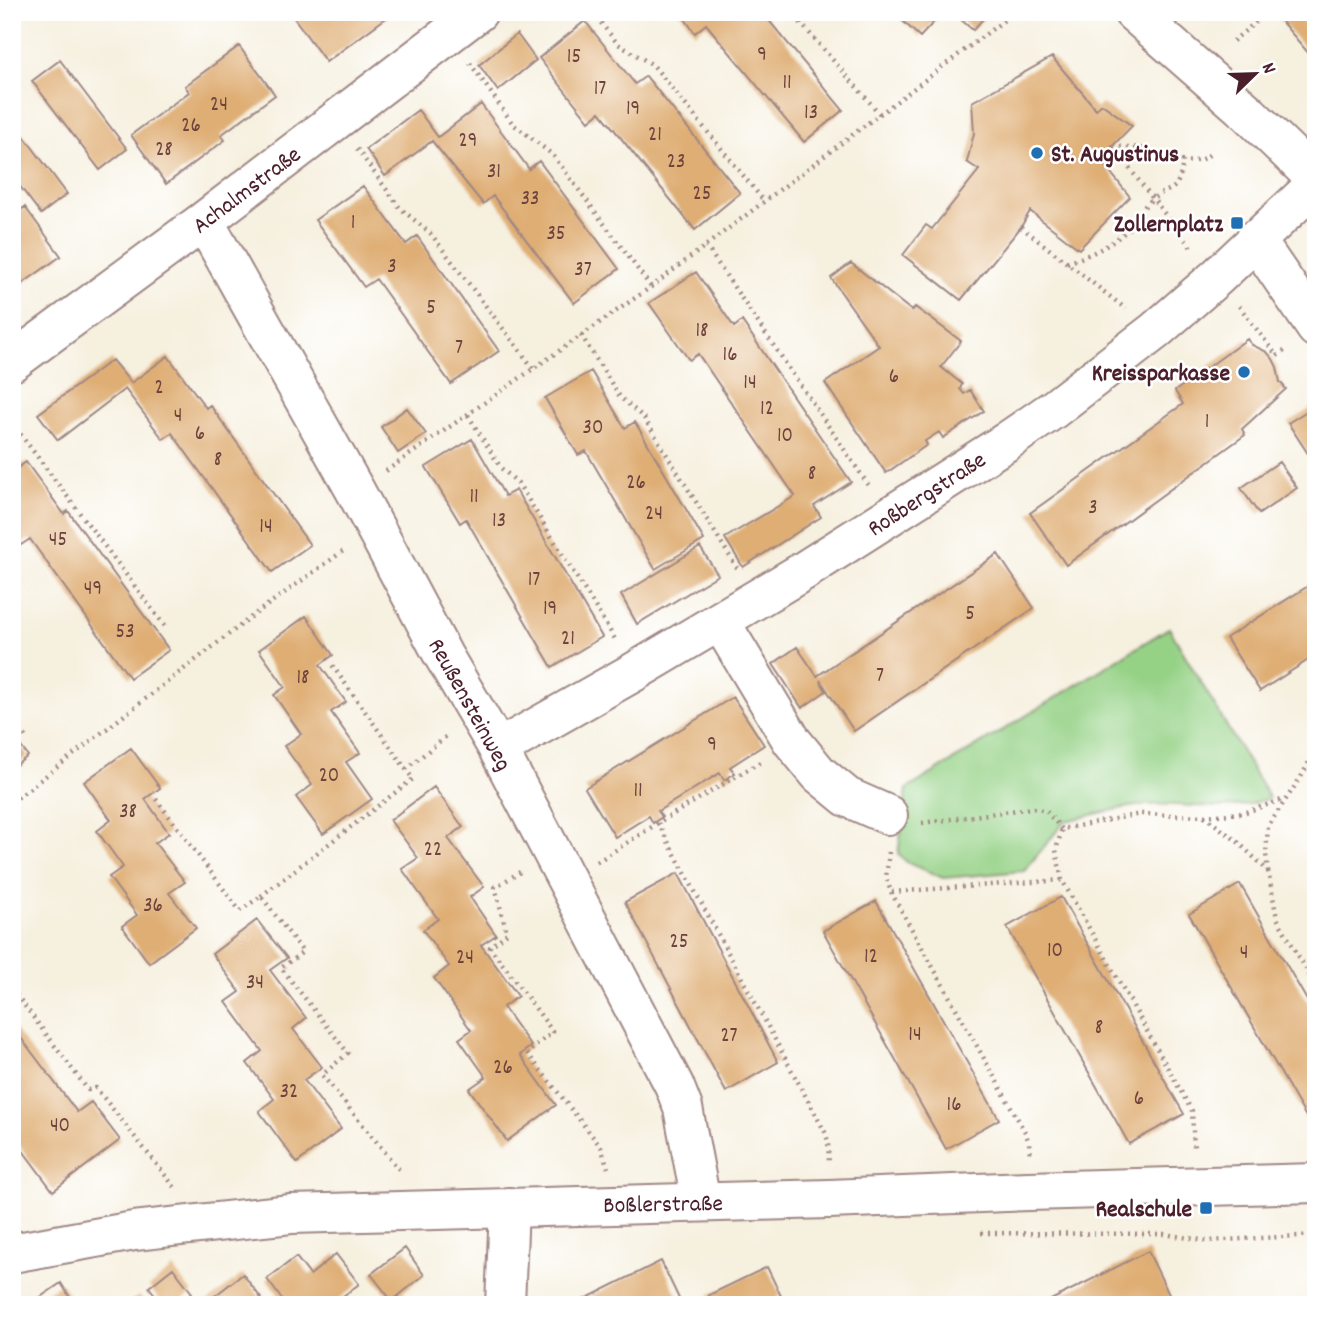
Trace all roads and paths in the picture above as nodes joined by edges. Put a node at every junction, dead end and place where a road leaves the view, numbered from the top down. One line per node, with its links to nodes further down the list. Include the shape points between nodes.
1 (478, 12): 7 (street, Achalmstraße)
2 (592, 12): 15 (path, via 618,44 653,65)
3 (791, 12): 9 (path)
4 (1015, 12): 9 (path)
5 (1132, 12): 13 (street, via 1247,112)
6 (1268, 12): 8 (path)
7 (449, 36): 10 (street, Achalmstraße); 22 (path, via 513,124 552,155)
8 (1233, 41)
9 (880, 114): 15 (path)
10 (336, 120): 16 (street, Achalmstraße); 27 (path, via 400,208 431,234)
11 (1213, 152): 12 (path, via 1198,162)
12 (1183, 161): 14 (path, via 1179,184); 14 (path, via 1151,150 1112,146)
13 (1316, 181): 18 (street, Roßbergstraße)
14 (1152, 199): 20 (path, via 1121,236); 21 (path)
15 (764, 201): 19 (path)
16 (204, 221): 26 (street, Achalmstraße); 30 (street, Reußensteinweg)
17 (1021, 227): 20 (path)
18 (1255, 239): 21 (street, Roßbergstraße); 25 (street)
19 (706, 246): 22 (path); 31 (path)
20 (1067, 263): 23 (path)
21 (1217, 277): 23 (street, Roßbergstraße); 25 (path, via 1277,356)
22 (651, 287): 24 (path)
23 (1155, 331): 31 (street, Roßbergstraße, via 1054,409)
24 (581, 335): 27 (path); 33 (path, via 620,397 644,418)
25 (1306, 335)
26 (12, 362)
27 (533, 368): 28 (path)
28 (468, 415): 30 (path); 39 (path, via 501,468 518,483)
29 (12, 423): 35 (path)
30 (356, 492): 32 (street, Reußensteinweg)
31 (890, 518): 33 (street, Roßbergstraße)
32 (376, 528): 41 (street, Reußensteinweg); 48 (path, via 259,611)
33 (757, 599): 34 (street, Roßbergstraße)
34 (720, 621): 39 (street, Roßbergstraße); 43 (street)
35 (167, 629)
36 (1309, 659): 38 (path)
37 (332, 665): 45 (path)
38 (1316, 666)
39 (634, 672): 41 (street, Roßbergstraße)
40 (12, 718): 42 (path)
41 (489, 733): 45 (path, via 448,735); 53 (street, Reußensteinweg)
42 (26, 737)
43 (792, 741): 50 (street, via 832,786); 51 (path)
44 (1316, 749): 47 (path)
45 (406, 769): 57 (path, via 413,779)
46 (156, 799): 57 (path, via 240,911)
47 (1285, 799): 49 (path, via 1243,813); 54 (path, via 1268,826)
48 (12, 802)
49 (1204, 816): 52 (path, via 1142,814); 54 (path)
50 (892, 820): 52 (path, via 938,822 1033,808 1046,811); 56 (path, via 886,868)
51 (658, 823): 53 (path); 63 (path, via 825,1132)
52 (1062, 829): 55 (path, via 1056,849)
53 (558, 867): 64 (street, Reußensteinweg, via 674,1085 685,1117); 65 (path, via 495,887 507,933 490,947 553,1032 527,1054 601,1147)
54 (1268, 871): 58 (path, via 1277,918)
55 (1062, 880): 56 (path); 61 (path, via 1192,1111)
56 (891, 892): 62 (path, via 1025,1132 1031,1151)
57 (261, 896): 67 (path, via 303,952 281,968 348,1053 322,1075)
58 (1316, 988)
59 (12, 989): 68 (path, via 88,1090 96,1088)
60 (1316, 1183): 61 (street, Boßlerstraße)
61 (1196, 1185): 62 (street, Boßlerstraße)
62 (1029, 1191): 63 (street, Boßlerstraße)
63 (830, 1199): 64 (street, Boßlerstraße)
64 (701, 1202): 65 (street, Boßlerstraße)
65 (618, 1203): 66 (street, Boßlerstraße)
66 (509, 1207): 67 (street, Boßlerstraße); 70 (street)
67 (426, 1209): 68 (street, Boßlerstraße)
68 (200, 1223): 69 (street, Boßlerstraße)
69 (12, 1253)
70 (505, 1305)

